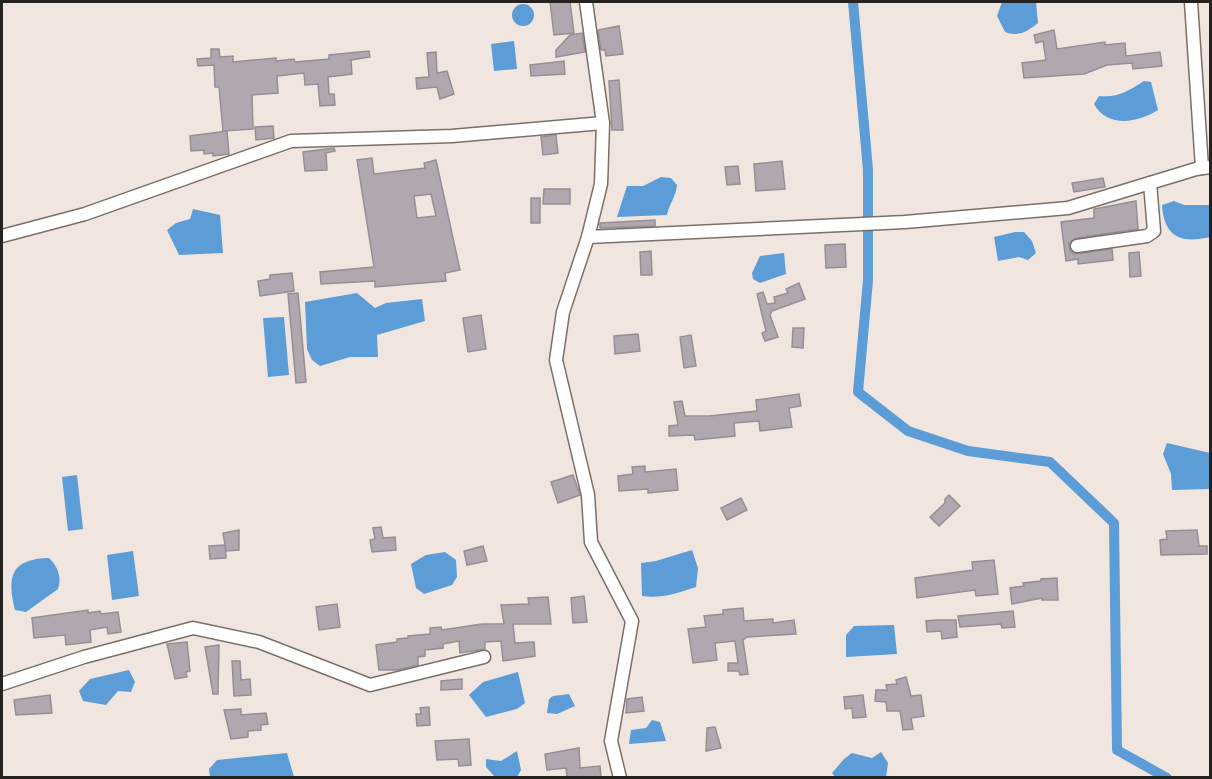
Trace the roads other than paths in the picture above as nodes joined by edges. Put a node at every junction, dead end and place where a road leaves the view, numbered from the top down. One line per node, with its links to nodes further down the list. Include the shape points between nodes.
1 (586, 2): 3 (street)
2 (1191, 2): 4 (street)
3 (603, 123): 6 (street, via 452,136 291,141 85,214); 7 (street, via 601,184)
4 (1206, 167): 5 (street)
5 (1150, 183): 7 (street, via 1068,207 905,222); 8 (street, via 1154,231 1147,236)
6 (2, 236)
7 (588, 237): 11 (street, via 563,312 556,360 588,495 591,542 632,621 611,741)
8 (1077, 246)
9 (484, 657): 10 (street, via 370,685 259,642 193,628)
10 (2, 684)
11 (620, 777)

